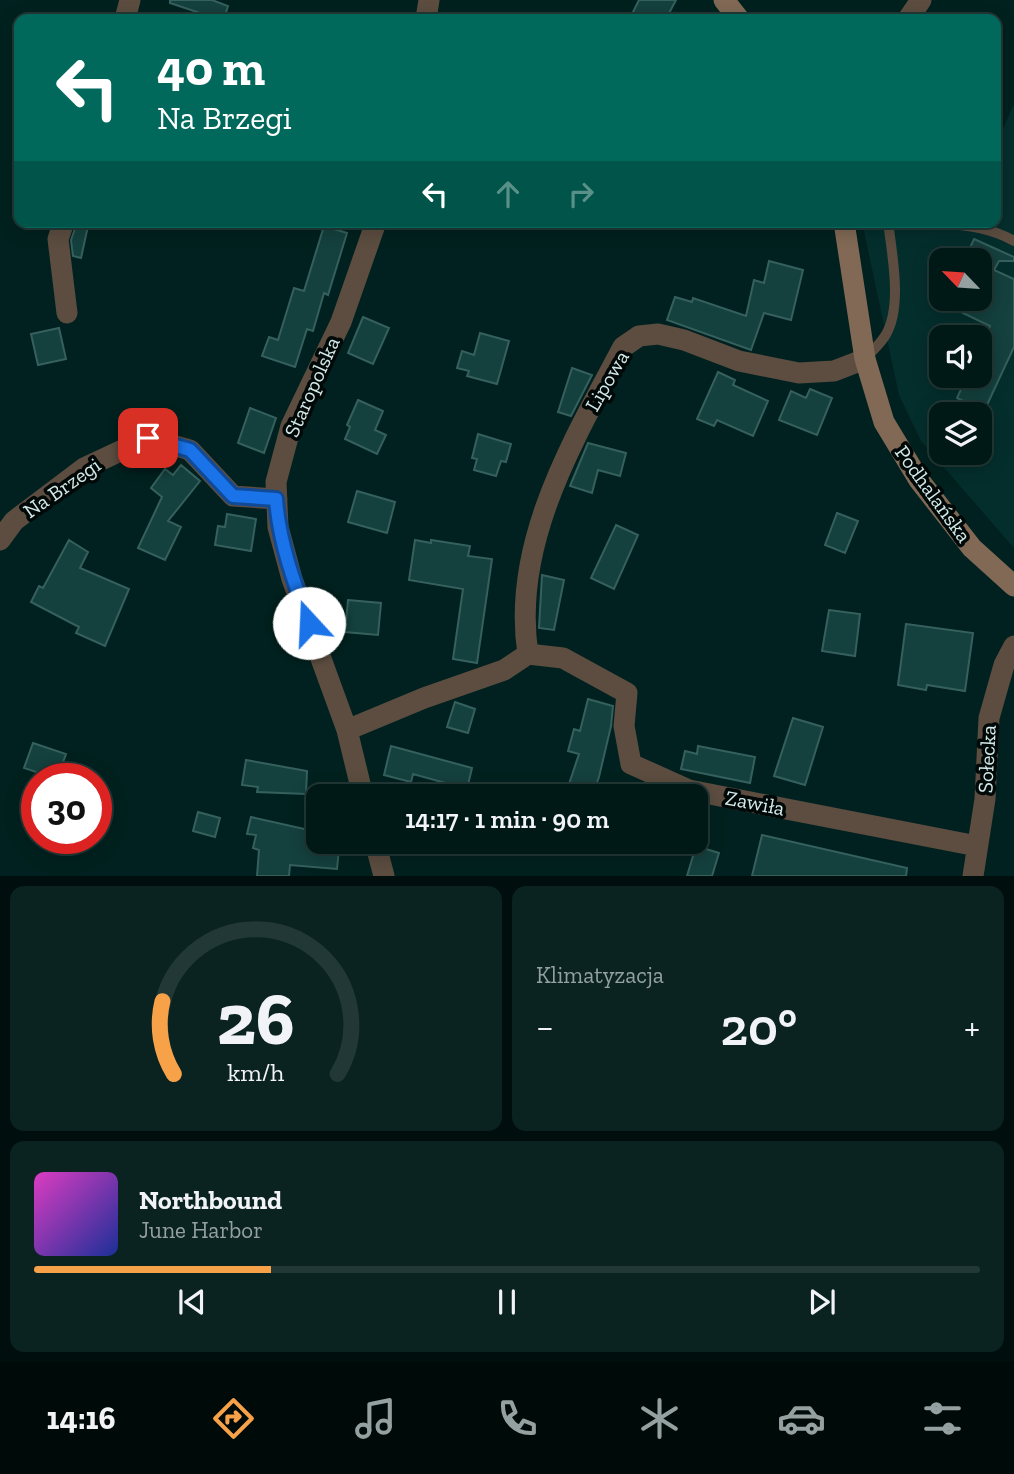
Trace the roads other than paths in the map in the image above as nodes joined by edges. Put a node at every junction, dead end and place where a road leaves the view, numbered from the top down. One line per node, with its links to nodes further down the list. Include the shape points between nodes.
1 (724, 0): 2 (street)
2 (735, 14)
3 (62, 228): 9 (street, via 58,239)
4 (374, 228): 11 (street, Staropolska, via 341,322 291,426)
5 (845, 228): 10 (street, Podhalańska)
6 (889, 228): 10 (lane, via 894,310 886,334)
7 (980, 228): 8 (lane)
8 (1014, 241)
9 (67, 313)
10 (865, 359): 13 (street, Podhalańska, via 884,422 919,480 972,548); 15 (street, Lipowa, via 834,371 799,373 739,361 658,334 639,335 622,347 562,465 528,568)
11 (276, 499): 12 (street, Na Brzegi, via 233,496 190,450 148,438 84,468 14,522); 16 (street, Staropolska, via 278,527 292,579)
12 (0, 540)
13 (1014, 586)
14 (1014, 646): 18 (street, Sołecka, via 1003,665 989,718 985,799)
15 (528, 654): 16 (street, via 504,670); 18 (street, Zawiła, via 563,657 627,693 624,726 631,764 689,790)
16 (347, 730): 17 (street, Staropolska)
17 (360, 784)
18 (977, 846): 21 (street, Sołecka)
19 (378, 854): 20 (street)
20 (384, 876)
21 (973, 876)

